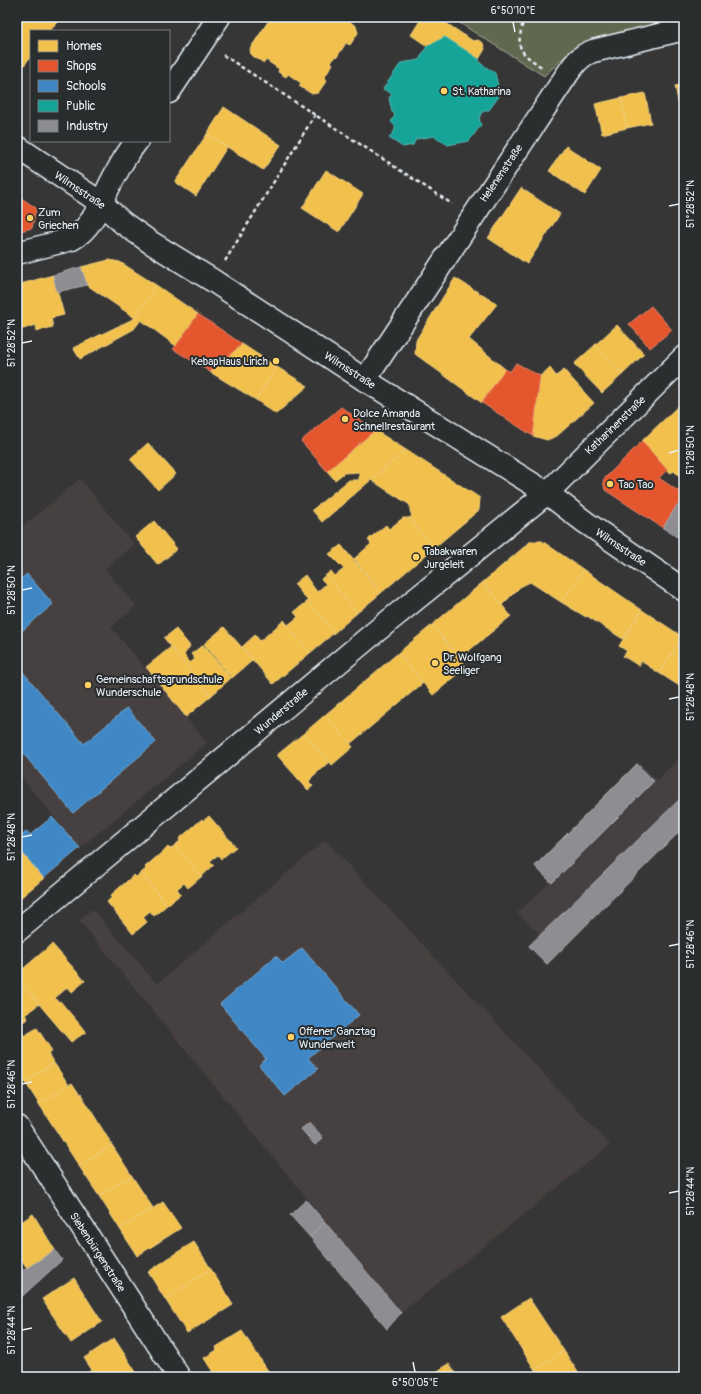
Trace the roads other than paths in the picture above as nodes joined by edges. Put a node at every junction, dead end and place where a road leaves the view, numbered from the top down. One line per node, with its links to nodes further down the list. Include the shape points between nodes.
1 (219, 17): 3 (street)
2 (684, 29): 9 (street, Helenenstraße, via 586,53 580,58)
3 (170, 91)
4 (136, 142): 6 (street, via 117,170)
5 (17, 147): 6 (street, Wilmsstraße)
6 (101, 203): 7 (street, via 86,230 80,235); 9 (street, Wilmsstraße, via 150,242)
7 (17, 253)
8 (684, 358): 10 (street, Katharinenstraße)
9 (365, 380): 10 (street, Wilmsstraße)
10 (547, 493): 11 (street, Wilmsstraße); 12 (street, Wunderstraße, via 374,633)
11 (684, 590)
12 (17, 931)
13 (17, 1126): 14 (street, Siebenbürgenstraße)
14 (179, 1377)

